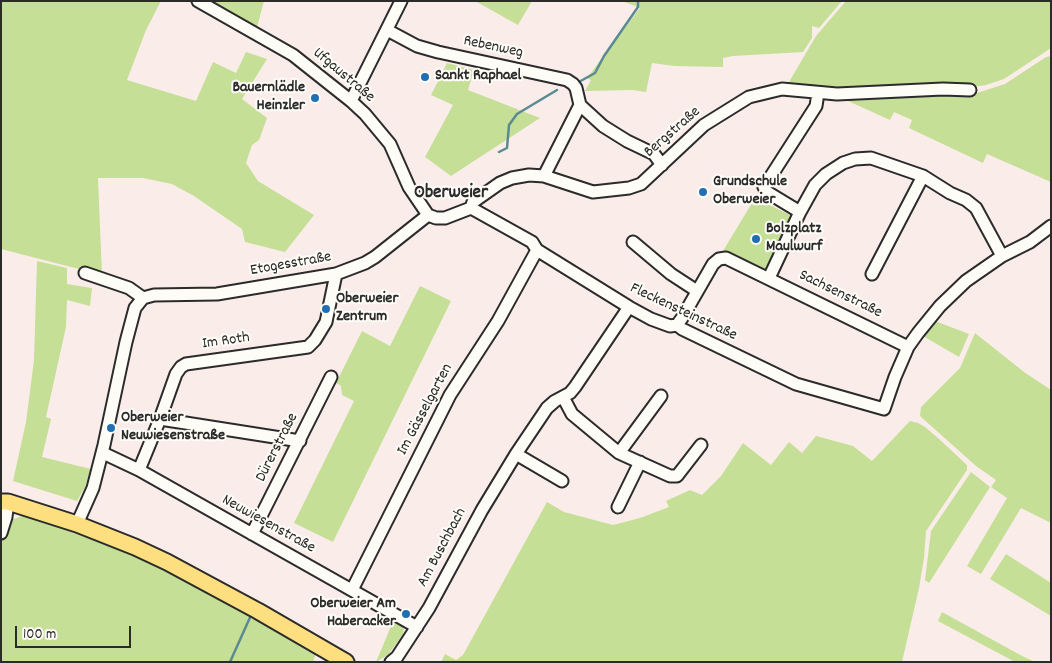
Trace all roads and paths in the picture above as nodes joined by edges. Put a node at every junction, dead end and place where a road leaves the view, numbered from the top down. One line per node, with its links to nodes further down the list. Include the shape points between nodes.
1 (198, 1): 6 (street, Ufgaustraße, via 294,55)
2 (401, 1): 3 (street)
3 (387, 30): 6 (street); 7 (street, Rebenweg, via 431,50 567,80 576,88)
4 (970, 90): 5 (street, Bergstraße)
5 (818, 93): 8 (street, Bergstraße, via 782,89 749,97 704,125); 12 (street, via 816,106 764,187)
6 (351, 101): 13 (street, Ufgaustraße, via 390,144 409,187)
7 (580, 106): 8 (street, Rebenweg, via 626,141 654,154); 9 (street)
8 (662, 164): 9 (street, Bergstraße, via 641,184 603,192 593,192)
9 (544, 176): 11 (street, Bergstraße, via 512,178 484,193)
10 (923, 176): 12 (street, via 870,158 855,159 826,174 815,185); 17 (street, via 976,208); 20 (street)
11 (471, 208): 13 (street, via 445,218); 16 (street, Fleckensteinstraße, via 532,242)
12 (800, 212): 21 (street)
13 (428, 215): 19 (street, Etogesstraße, via 370,260)
14 (1051, 226): 17 (street, via 1030,242)
15 (633, 242): 22 (street)
16 (537, 250): 24 (street, Fleckensteinstraße); 44 (street, Im Gässelgarten, via 498,320 450,395)
17 (1002, 256): 26 (street, via 966,281 940,306)
18 (84, 273): 23 (street, via 129,288)
19 (336, 274): 23 (street, Etogesstraße, via 217,294); 30 (street, Im Roth, via 326,322 308,347 186,364 176,374)
20 (872, 274)
21 (769, 278): 22 (street, Sachsenstraße, via 726,258 719,259); 26 (street, Sachsenstraße)
22 (697, 291): 25 (street, Sachsenstraße)
23 (143, 298): 33 (street, via 136,308 126,342)
24 (629, 307): 25 (street, Fleckensteinstraße, via 670,326); 29 (street, Am Buschbach, via 575,388)
25 (676, 324): 26 (street, Fleckensteinstraße, via 690,334 796,384 884,409)
26 (908, 347)
27 (331, 377): 31 (street, Dürerstraße)
28 (662, 396): 34 (street)
29 (563, 397): 34 (street, via 572,414); 35 (street, Am Buschbach, via 547,408)
30 (160, 419): 31 (street); 37 (street, Im Roth)
31 (300, 441): 43 (street, Dürerstraße)
32 (701, 445): 36 (street, via 677,476)
33 (102, 453): 37 (street, Neuwiesenstraße); 41 (street, via 93,488)
34 (619, 453): 36 (street)
35 (516, 454): 38 (street); 45 (street, Am Buschbach)
36 (640, 462): 40 (street)
37 (138, 470): 43 (street, Neuwiesenstraße)
38 (562, 481)
39 (3, 502): 41 (main road); 42 (street, via 6,517)
40 (618, 507)
41 (77, 524): 47 (main road, via 167,562)
42 (1, 533)
43 (252, 534): 44 (street, Neuwiesenstraße)
44 (352, 590): 45 (street, Neuwiesenstraße)
45 (418, 627): 46 (street, Am Buschbach)
46 (395, 660)
47 (346, 662)

